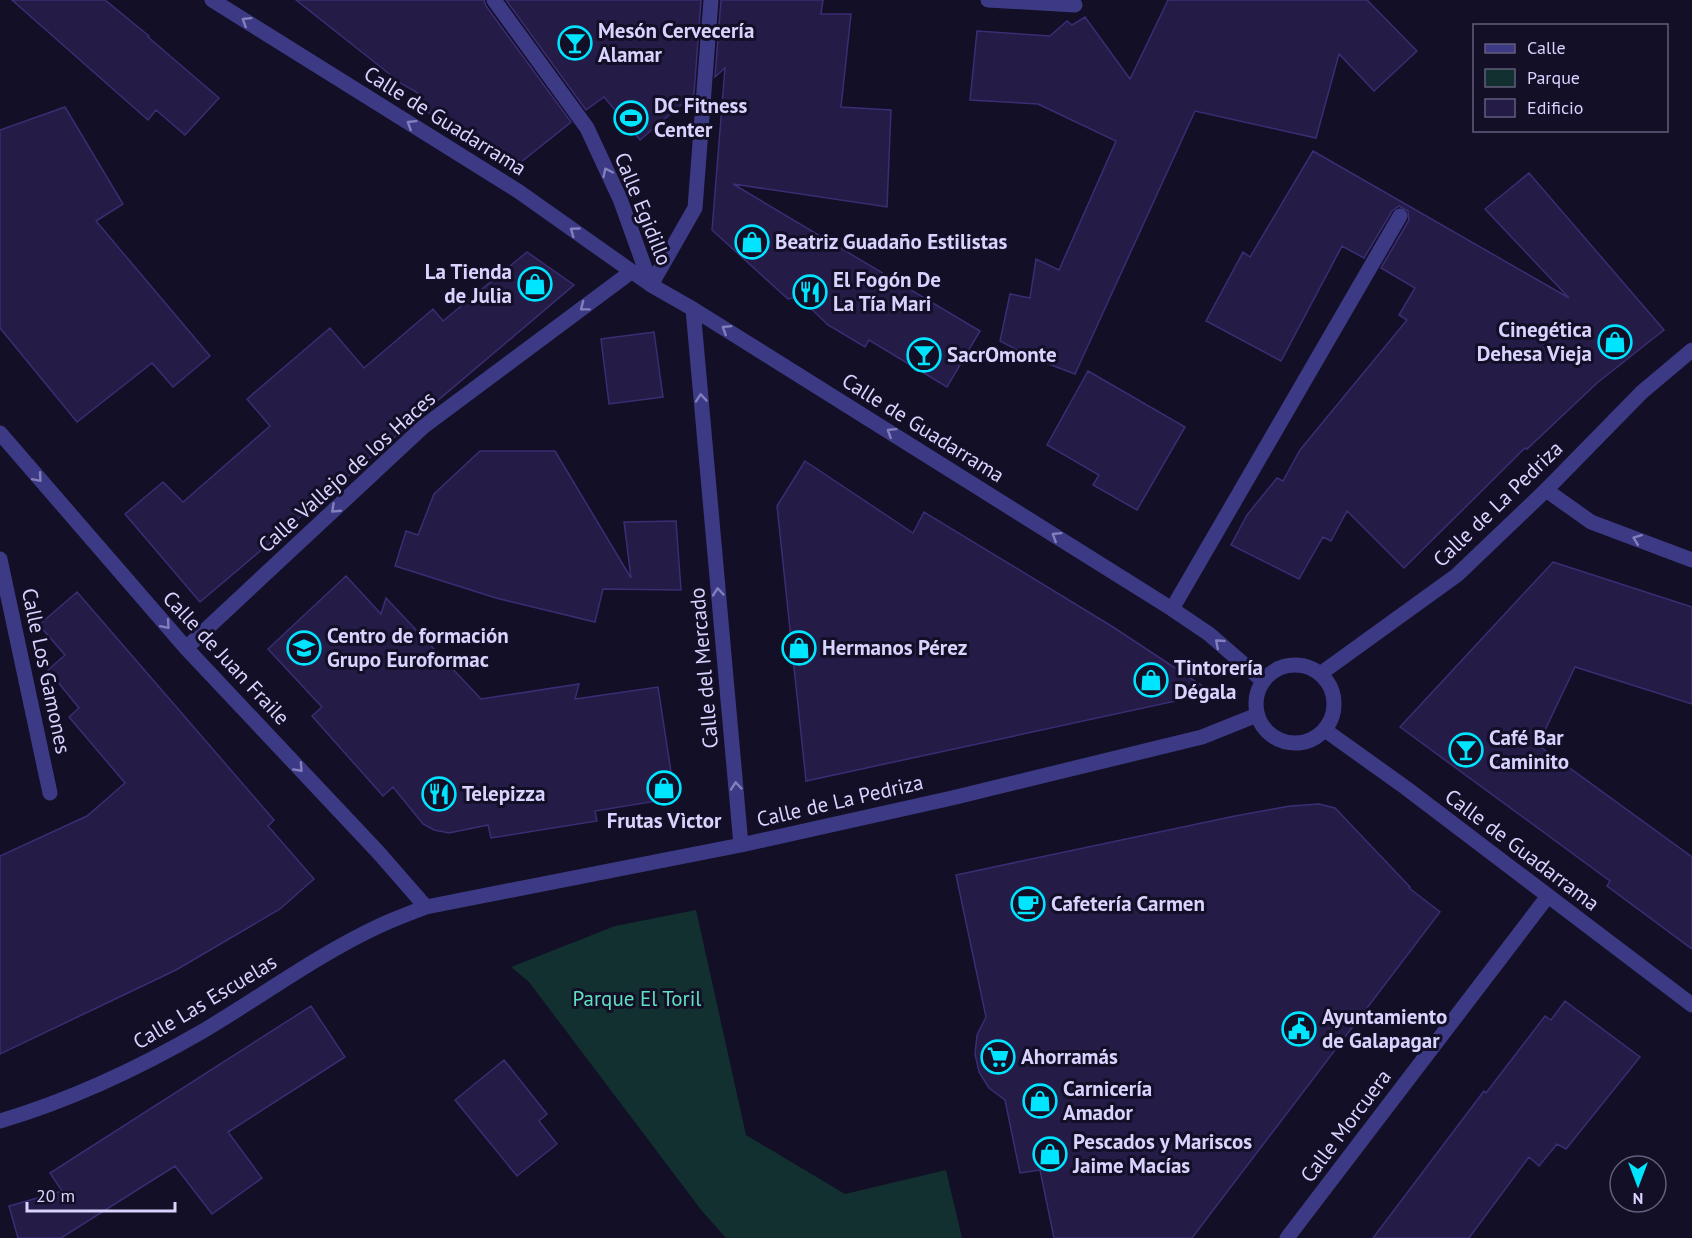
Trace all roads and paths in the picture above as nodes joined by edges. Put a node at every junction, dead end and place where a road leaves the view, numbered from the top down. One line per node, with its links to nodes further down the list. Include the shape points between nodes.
1 (212, 0): 7 (street, Calle de Guadarrama, one-way to 1, via 518,191)
2 (494, 0): 8 (street, Calle Egidillo, one-way to 2, via 620,200 587,128)
3 (711, 0): 8 (street, via 695,208)
4 (988, 0): 5 (street)
5 (1075, 5)
6 (1400, 216): 15 (street)
7 (631, 272): 8 (street, Calle de Guadarrama); 16 (street, Calle Vallejo de los Haces, one-way to 16, via 423,428)
8 (651, 285): 9 (street, Calle de Guadarrama)
9 (693, 309): 15 (street, Calle de Guadarrama, one-way to 9); 22 (street, Calle del Mercado, one-way to 9)
10 (1692, 350): 12 (street, Calle de La Pedriza, via 1642,392)
11 (0, 433): 16 (street, Calle de Juan Fraile, one-way to 16)
12 (1546, 490): 14 (street, one-way to 12, via 1592,522); 17 (street, Calle de La Pedriza, via 1457,575)
13 (0, 559): 21 (street, Calle Los Gamones)
14 (1692, 560)
15 (1172, 609): 18 (street, Calle de Guadarrama, one-way to 15, via 1209,634)
16 (186, 648): 24 (street, Calle de Juan Fraile, one-way to 24)
17 (1320, 674): 18 (street, via 1306,666 1290,665 1275,670); 20 (street, via 1330,685 1335,700 1333,717)
18 (1263, 681): 19 (street, via 1256,698)
19 (1257, 715): 20 (street, via 1277,740 1293,744 1316,738); 22 (street, Calle de La Pedriza, via 1202,737)
20 (1325, 730): 23 (street, Calle de Guadarrama)
21 (50, 793)
22 (741, 845): 24 (street, Calle de La Pedriza)
23 (1548, 896): 25 (street, Calle de Guadarrama); 27 (street, Calle Morcuera)
24 (426, 907): 26 (street, Calle Las Escuelas, via 380,926 310,964 144,1064 32,1112)
25 (1692, 1005)
26 (0, 1120)
27 (1287, 1238)

